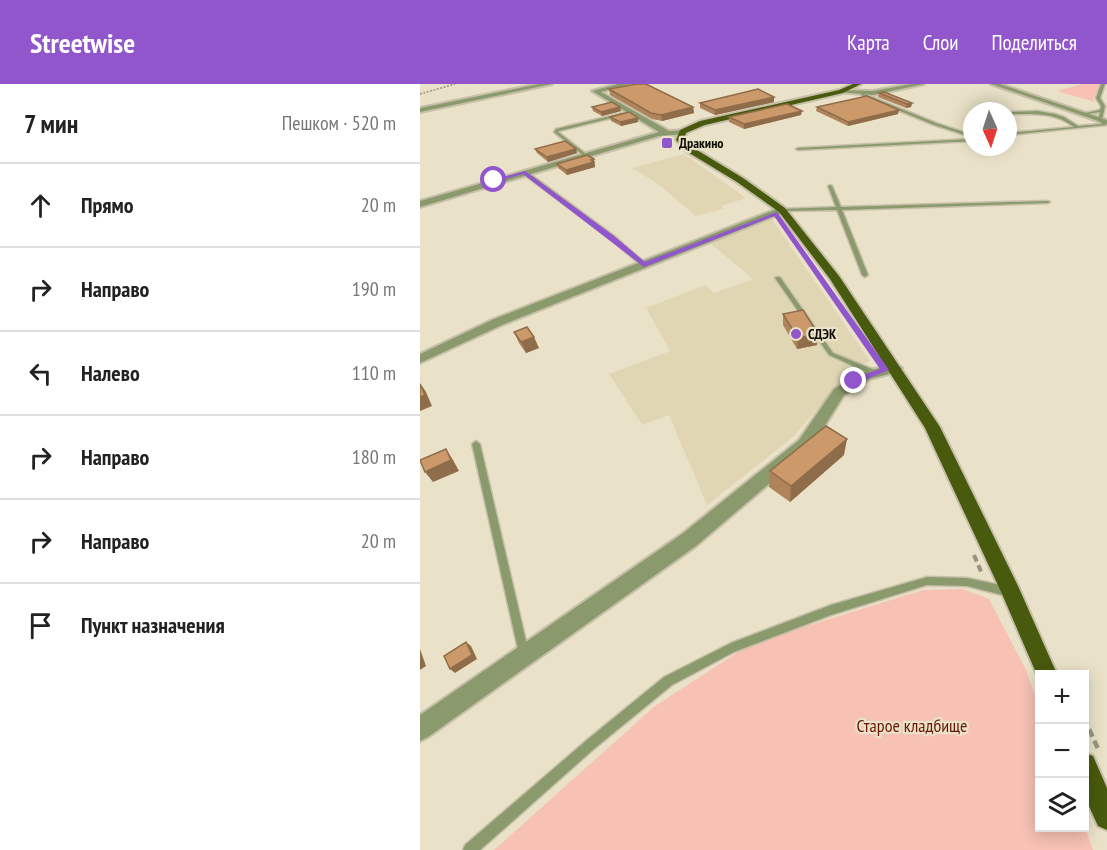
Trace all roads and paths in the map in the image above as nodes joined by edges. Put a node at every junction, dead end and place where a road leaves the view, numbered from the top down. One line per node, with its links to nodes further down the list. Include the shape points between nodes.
1 (455, 84): 9 (path)
2 (549, 84): 10 (street)
3 (627, 84): 12 (street, via 595,91)
4 (921, 84): 7 (street)
5 (994, 84): 14 (street)
6 (1103, 84): 8 (lane)
7 (860, 89): 17 (main road, via 703,123); 19 (lane)
8 (1104, 92): 11 (lane, via 1098,98)
9 (420, 94)
10 (420, 110)
11 (1102, 111): 14 (lane); 15 (lane)
12 (633, 112): 18 (street); 23 (lane, via 557,130)
13 (1017, 113): 16 (lane, via 1042,112)
14 (1082, 114): 15 (street)
15 (1105, 120): 16 (lane, via 1105,124)
16 (1077, 127): 20 (lane)
17 (682, 132): 18 (street); 29 (main road, via 682,144)
18 (667, 133): 23 (street)
19 (963, 133)
20 (1017, 133)
21 (963, 140): 22 (lane)
22 (798, 149)
23 (585, 155): 24 (street)
24 (524, 172): 27 (street); 30 (lane)
25 (830, 186): 28 (lane)
26 (1048, 201): 28 (lane)
27 (420, 204)
28 (838, 209): 29 (lane); 31 (lane)
29 (782, 210): 30 (street); 34 (main road, via 835,278)
30 (644, 265): 33 (street, via 498,322)
31 (864, 275)
32 (778, 278): 35 (lane, via 831,354)
33 (420, 359)
34 (895, 368): 35 (street); 39 (main road, via 932,427)
35 (875, 373): 40 (street, via 839,392 805,444 705,526)
36 (476, 444): 40 (lane)
37 (973, 554): 38 (path)
38 (987, 587): 39 (lane); 46 (lane, via 927,581 831,610 731,648 668,681)
39 (1011, 592): 41 (main road)
40 (524, 655): 43 (street)
41 (1044, 670)
42 (1085, 724): 44 (path)
43 (420, 729)
44 (1094, 762): 45 (main road)
45 (1107, 817)
46 (470, 850)

